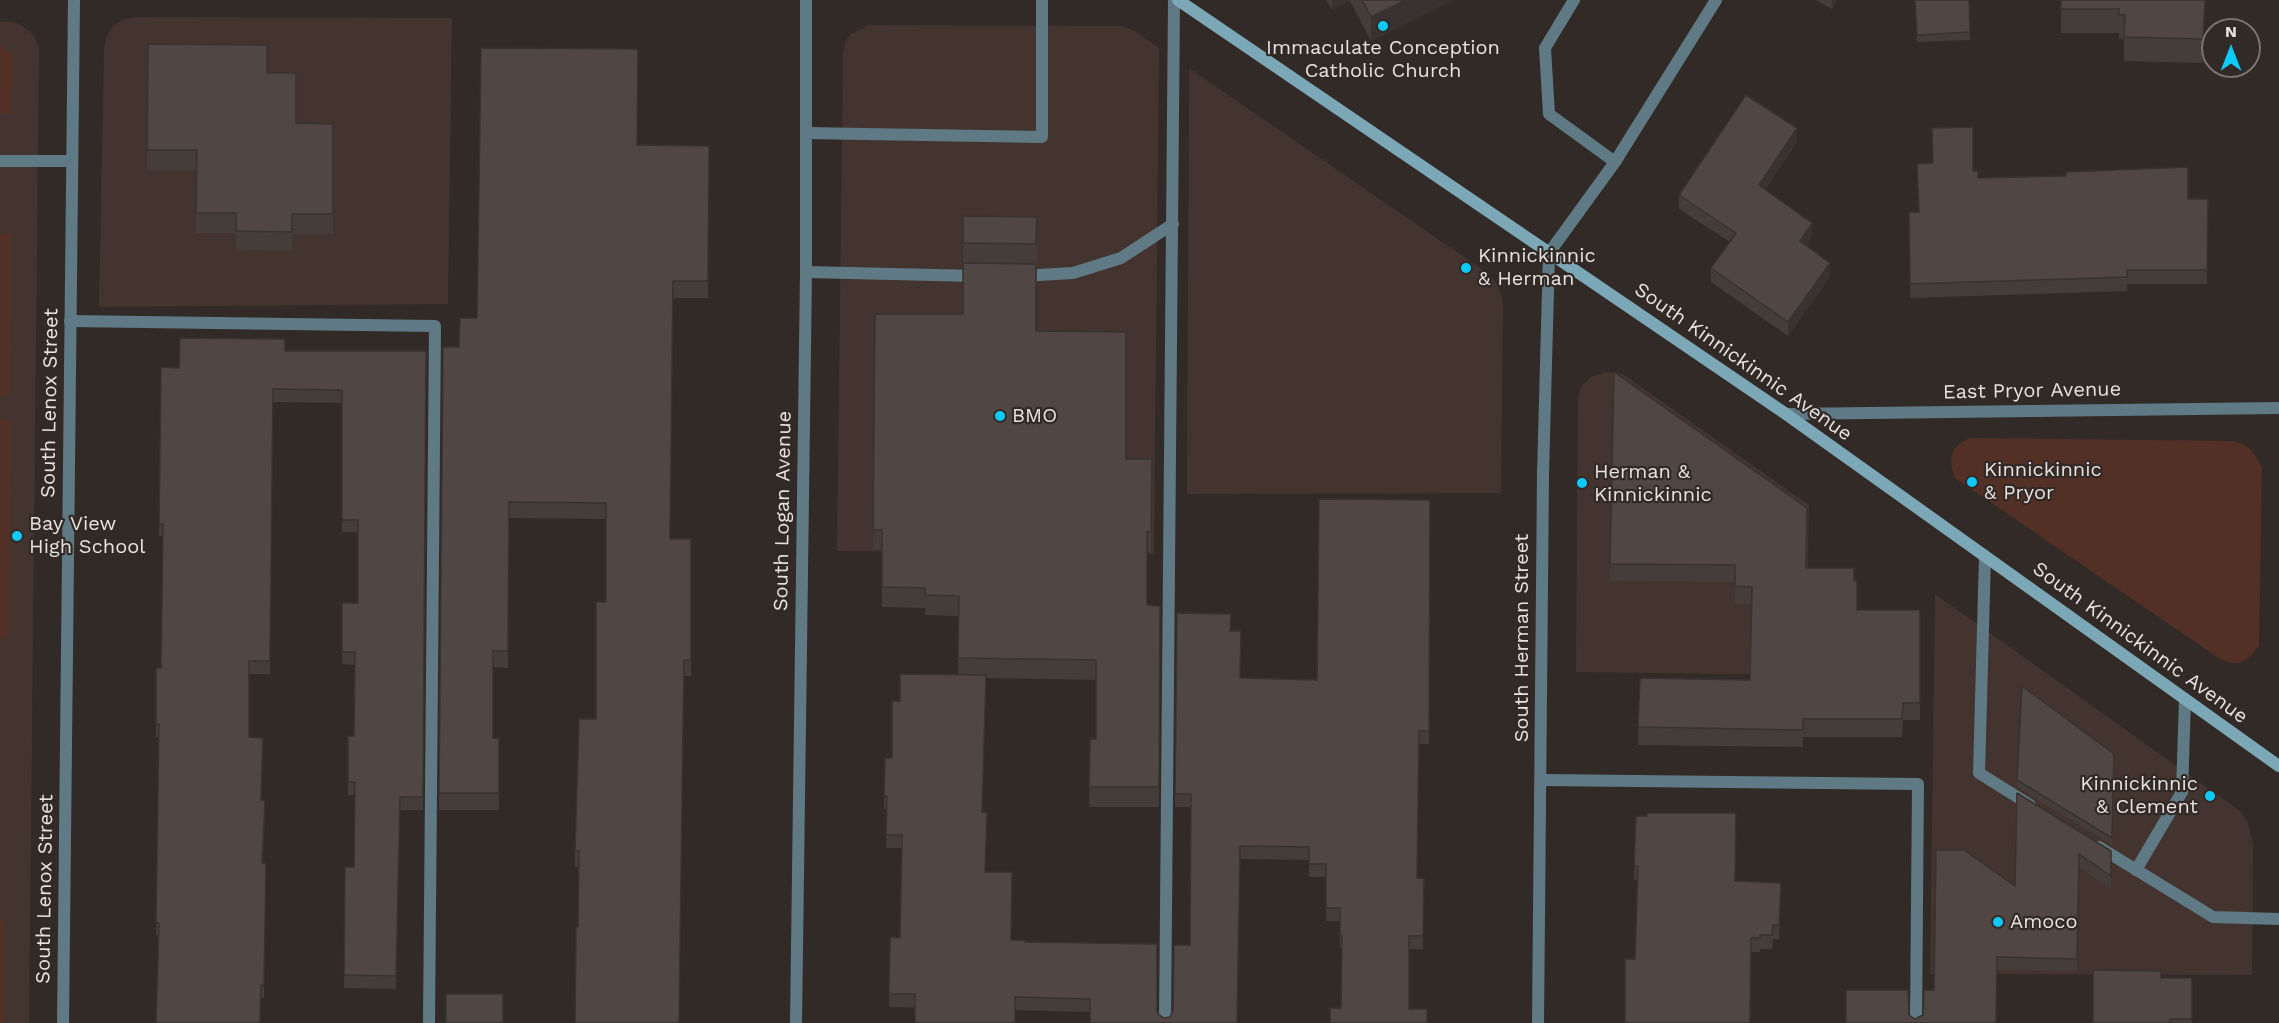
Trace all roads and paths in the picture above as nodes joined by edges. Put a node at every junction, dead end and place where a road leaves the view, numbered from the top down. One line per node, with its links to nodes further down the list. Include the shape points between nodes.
1 (74, 0): 9 (street, South Lenox Street)
2 (806, 0): 7 (street, South Logan Avenue)
3 (1042, 0): 7 (street, via 1042,136)
4 (1176, 0): 11 (street); 12 (main road, South Kinnickinnic Avenue)
5 (1574, 0): 10 (street, via 1545,48 1549,114)
6 (1716, 0): 10 (street)
7 (806, 133): 13 (street, South Logan Avenue)
8 (0, 161): 9 (street)
9 (71, 161): 14 (street, South Lenox Street)
10 (1615, 162): 12 (street)
11 (1173, 224): 13 (street, via 1121,258 1073,273 1000,276); 28 (street)
12 (1549, 253): 16 (main road, South Kinnickinnic Avenue); 20 (street, South Herman Street)
13 (806, 272): 27 (street, South Logan Avenue)
14 (70, 321): 25 (street, South Lenox Street); 26 (street, via 435,326)
15 (2279, 408): 16 (street, East Pryor Avenue)
16 (1786, 414): 17 (main road, South Kinnickinnic Avenue)
17 (1984, 556): 18 (main road, South Kinnickinnic Avenue); 21 (street, via 1979,773)
18 (2185, 699): 19 (main road, South Kinnickinnic Avenue); 23 (street, via 2182,792)
19 (2279, 766)
20 (1541, 780): 29 (street, South Herman Street); 30 (street, via 1918,784)
21 (2038, 810)
22 (2087, 840): 23 (street)
23 (2136, 870): 24 (street, via 2213,917)
24 (2279, 919)
25 (63, 1023)
26 (429, 1023)
27 (796, 1023)
28 (1165, 1023)
29 (1538, 1023)
30 (1916, 1023)

